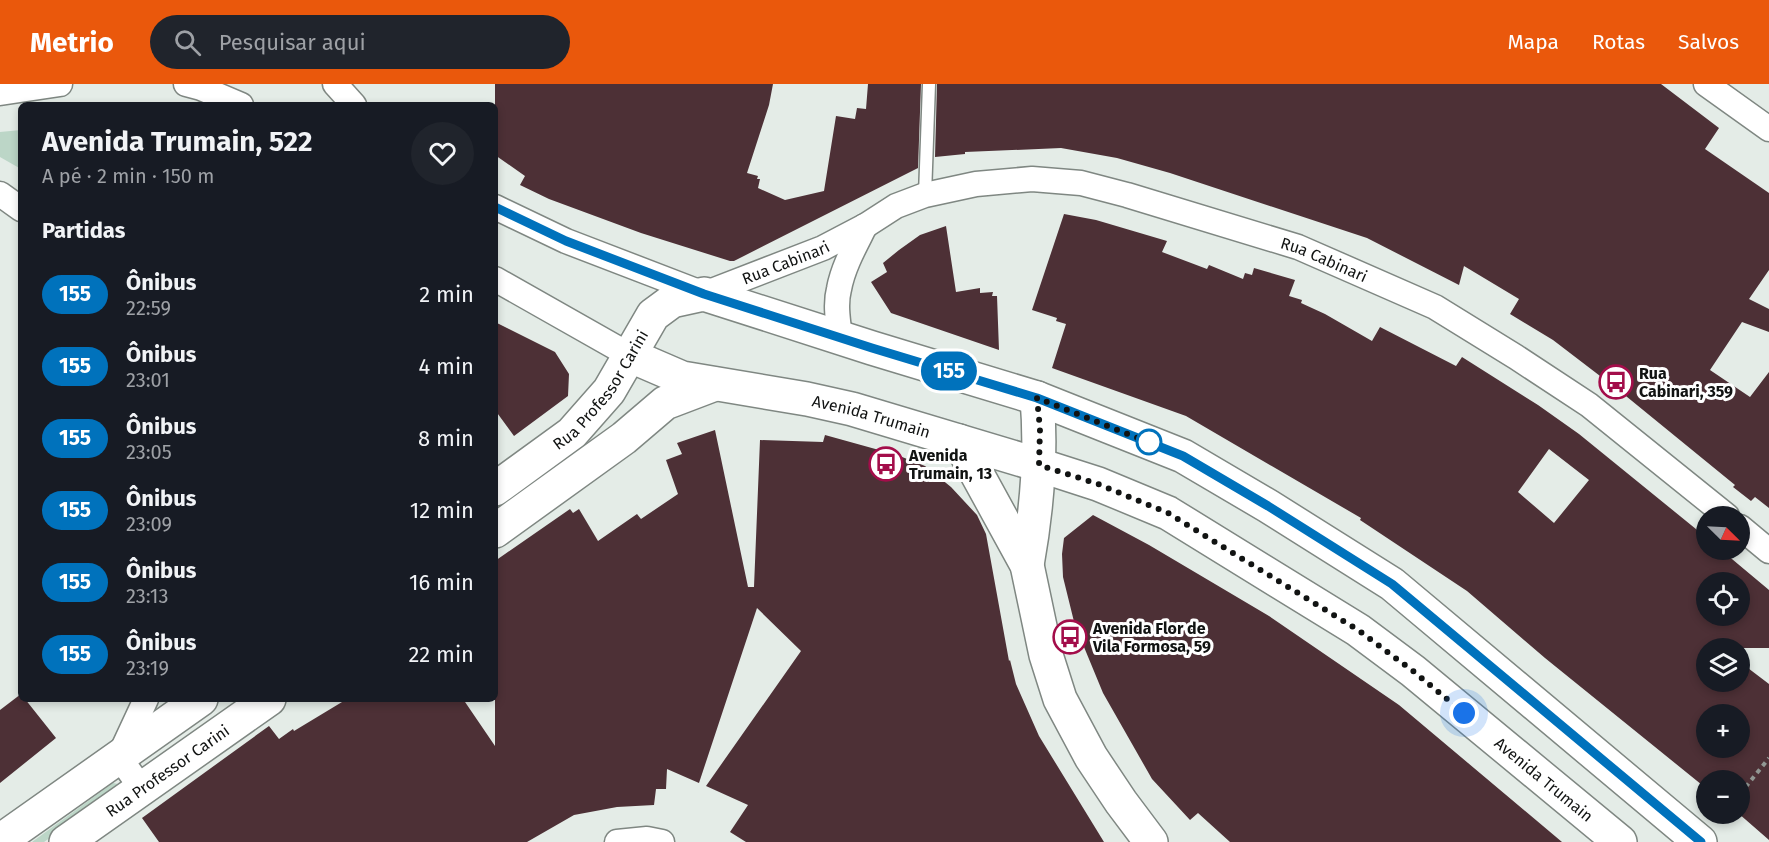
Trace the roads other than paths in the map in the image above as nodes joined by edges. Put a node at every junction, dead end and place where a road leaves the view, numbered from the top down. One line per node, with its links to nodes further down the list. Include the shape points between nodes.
1 (60, 84): 6 (street)
2 (186, 84): 7 (street)
3 (335, 84): 8 (street)
4 (929, 84): 11 (lane)
5 (1707, 84): 9 (street)
6 (0, 93)
7 (238, 96)
8 (351, 102)
9 (1769, 129)
10 (0, 194): 12 (street)
11 (925, 195): 14 (street, Rua Cabinari, via 896,206); 24 (street, Rua Cabinari, via 976,184 1032,179 1082,183 1298,247 1436,307 1589,405)
12 (18, 207)
13 (498, 208): 16 (street, via 566,241)
14 (865, 226): 16 (street, Rua Cabinari, via 823,248); 17 (street, Rua Cabinari, via 838,290)
15 (498, 281): 18 (street, Avenida Trumain)
16 (704, 294): 17 (main road); 18 (main road, Rua Professor Carini, via 672,301 653,315)
17 (840, 337): 20 (main road)
18 (631, 356): 19 (main road, Avenida Trumain, via 682,378); 23 (main road, Rua Professor Carini, via 609,391 572,433)
19 (715, 384): 21 (main road, Avenida Trumain, via 852,409); 25 (main road, via 665,403 624,438)
20 (1037, 398): 22 (main road); 40 (main road, via 1183,456 1392,584)
21 (959, 441): 22 (main road, Avenida Trumain); 28 (main road)
22 (1039, 465): 28 (main road); 39 (main road, Avenida Trumain, via 1168,513 1358,630)
23 (498, 487)
24 (1715, 506)
25 (498, 529)
26 (1750, 535): 27 (street)
27 (1769, 551)
28 (1027, 564): 38 (main road, via 1046,656 1060,699 1091,757)
29 (145, 702): 32 (street)
30 (197, 702): 32 (main road)
31 (264, 702): 33 (main road, Rua Professor Carini)
32 (119, 757): 33 (street); 34 (main road)
33 (142, 789): 35 (main road, Rua Professor Carini)
34 (0, 841)
35 (66, 842)
36 (617, 842): 37 (street)
37 (662, 842)
38 (1151, 842)
39 (1620, 842)
40 (1701, 842)

